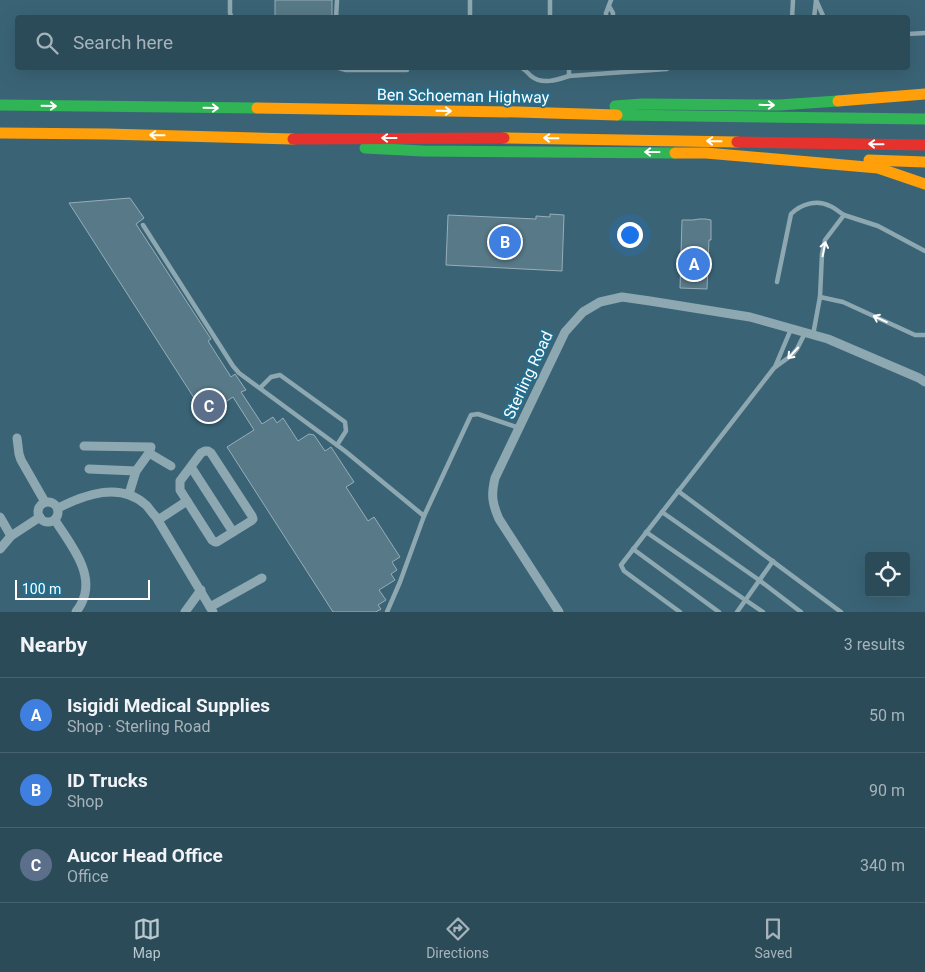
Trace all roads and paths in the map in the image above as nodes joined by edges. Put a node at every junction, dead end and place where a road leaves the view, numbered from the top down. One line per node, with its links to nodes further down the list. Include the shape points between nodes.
1 (230, 0): 9 (lane)
2 (337, 0): 10 (lane)
3 (470, 0): 11 (lane)
4 (550, 0): 12 (lane)
5 (611, 0): 8 (lane)
6 (793, 0): 15 (lane)
7 (816, 0): 16 (lane); 17 (lane)
8 (610, 6): 13 (lane); 14 (lane)
9 (231, 15)
10 (336, 15)
11 (470, 15)
12 (550, 15)
13 (606, 15)
14 (613, 15)
15 (792, 15)
16 (814, 15)
17 (823, 15)
18 (925, 33): 19 (lane)
19 (910, 34)
20 (346, 70): 21 (lane)
21 (407, 70)
22 (524, 70): 25 (lane, via 538,80 555,81)
23 (569, 70): 25 (lane)
24 (653, 70): 25 (lane)
25 (569, 76)
26 (925, 94): 28 (highway, one-way to 26, via 587,108 642,104 779,105)
27 (0, 105): 28 (highway, Ben Schoeman Highway, one-way to 28)
28 (561, 114): 29 (highway, Ben Schoeman Highway)
29 (925, 119)
30 (0, 133): 31 (highway, one-way to 30)
31 (294, 139): 32 (highway, one-way to 31, via 523,138); 33 (highway, one-way to 31, via 423,151 342,147)
32 (925, 145)
33 (706, 153): 34 (highway, via 750,152); 35 (highway, via 878,168)
34 (925, 162)
35 (925, 184)
36 (844, 215): 38 (lane, via 878,226); 39 (lane, via 828,204 814,202 799,206 791,214); 40 (lane, one-way to 36, via 825,240)
37 (143, 225): 46 (lane, via 233,366)
38 (925, 251)
39 (777, 282)
40 (820, 297): 42 (lane); 43 (lane, one-way to 40, via 914,335 843,302)
41 (792, 329): 42 (street, Sterling Road); 44 (lane); 47 (street, Sterling Road, via 750,317 622,297 600,302 583,312 565,332)
42 (809, 334): 44 (lane, one-way to 44, via 792,356); 45 (street, Sterling Road, via 828,339)
43 (925, 335)
44 (774, 368): 56 (lane)
45 (925, 382)
46 (260, 388): 49 (lane); 49 (lane, via 271,377 280,375 318,402 344,422 346,431)
47 (519, 428): 62 (lane, via 478,414 471,415); 81 (street, Sterling Road, via 495,478 492,499 499,519)
48 (17, 438): 59 (street, via 18,454)
49 (337, 445): 62 (lane)
50 (84, 446): 51 (street, via 150,447)
51 (149, 453): 52 (street); 55 (street)
52 (171, 466)
53 (191, 467): 58 (street, via 180,481 180,490); 67 (street); 67 (street, via 201,453 208,450 252,516 251,521)
54 (89, 469): 55 (street)
55 (136, 471): 57 (street)
56 (678, 491): 61 (lane); 72 (lane)
57 (129, 494): 60 (street, via 104,492 88,495); 66 (street, via 146,505)
58 (187, 500): 66 (street); 67 (street, via 215,542)
59 (45, 502): 60 (street, via 52,502); 64 (street, via 39,508)
60 (58, 508): 65 (street)
61 (662, 512): 68 (lane); 74 (lane)
62 (424, 516): 80 (lane)
63 (0, 517): 69 (street)
64 (40, 517): 65 (street, via 45,521); 69 (street)
65 (55, 520): 78 (street, via 84,569 85,594)
66 (158, 520): 75 (street)
67 (233, 532)
68 (646, 532): 71 (lane); 76 (lane)
69 (12, 536): 70 (street)
70 (0, 549)
71 (633, 549): 82 (lane, via 621,565 624,571); 83 (lane)
72 (773, 562): 74 (lane); 87 (lane)
73 (262, 578): 77 (street)
74 (759, 580): 76 (lane); 86 (lane)
75 (201, 590): 77 (street); 79 (street)
76 (746, 600): 84 (lane); 85 (lane)
77 (212, 610)
78 (76, 612)
79 (185, 612)
80 (387, 612)
81 (559, 612)
82 (680, 612)
83 (719, 612)
84 (737, 612)
85 (763, 612)
86 (802, 612)
87 (841, 612)

